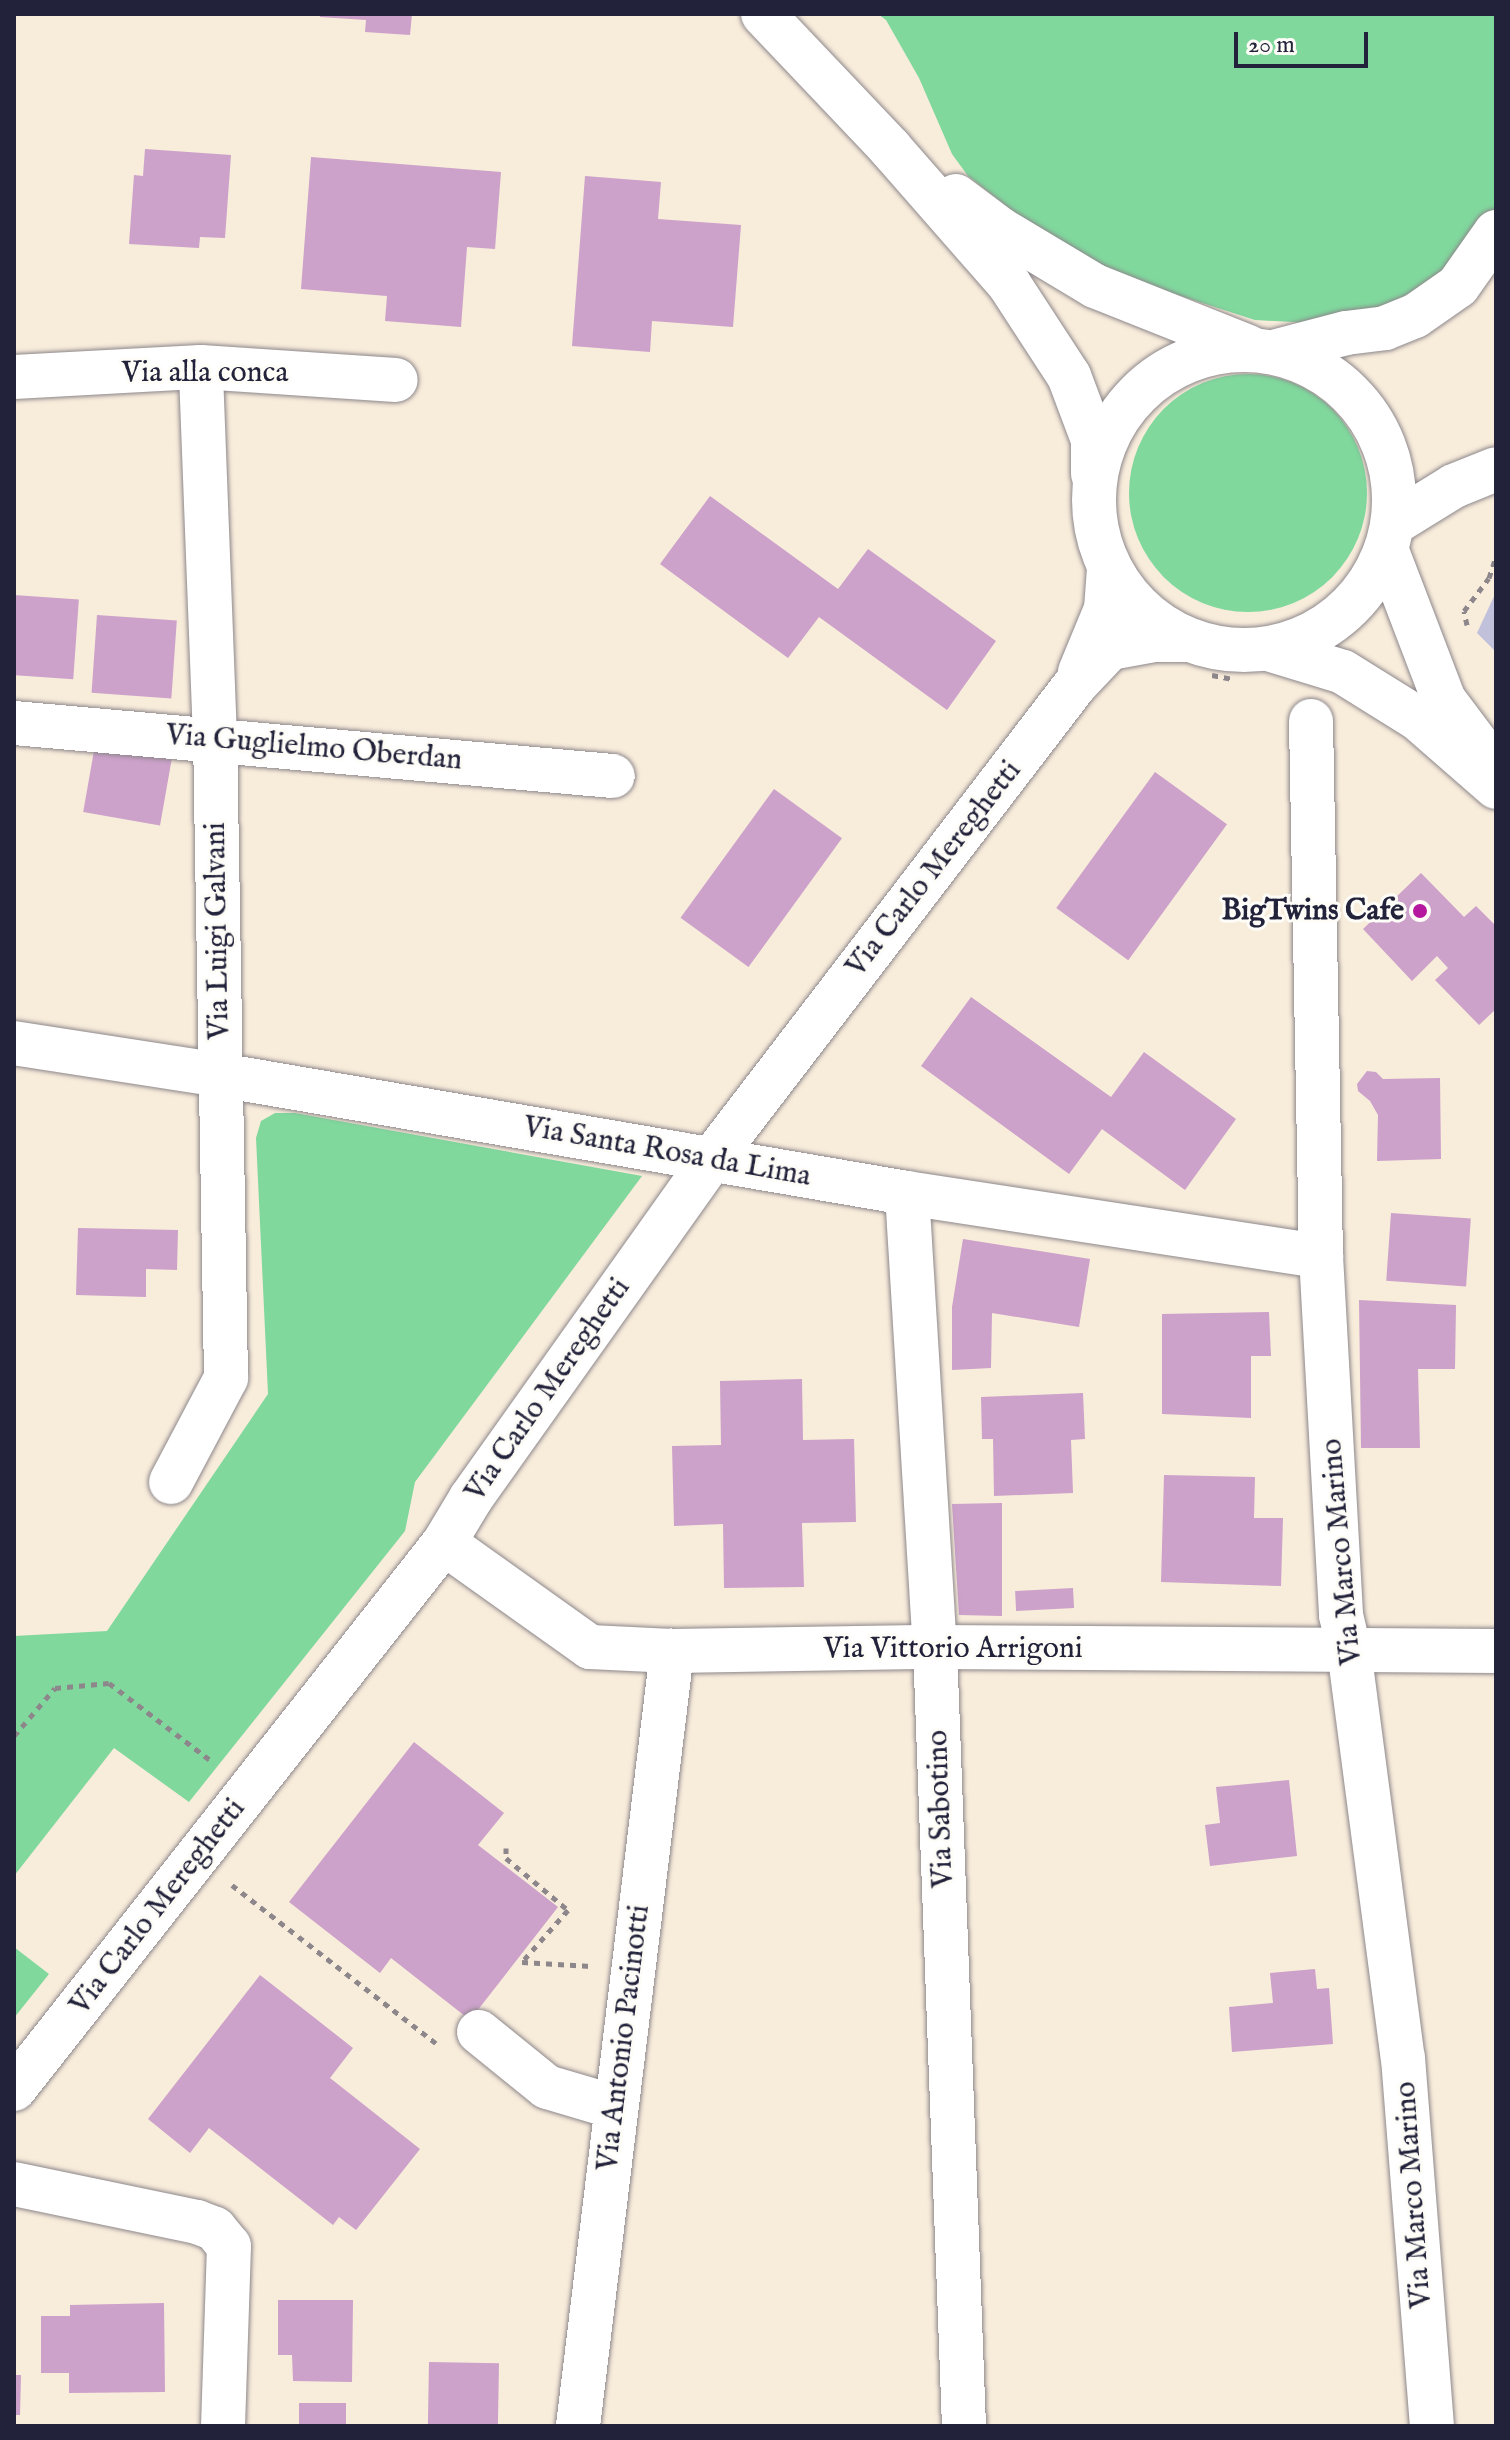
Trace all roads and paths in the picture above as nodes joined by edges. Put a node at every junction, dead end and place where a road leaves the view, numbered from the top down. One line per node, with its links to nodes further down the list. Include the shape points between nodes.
1 (763, 14): 2 (street)
2 (890, 148): 4 (street, via 1000,229 1095,286); 9 (street, via 1009,284 1069,376 1093,440)
3 (1496, 232): 4 (street, via 1458,286 1415,316 1385,328)
4 (1264, 349): 9 (street, via 1211,352 1174,366 1141,390 1116,421 1099,458); 10 (street, via 1330,374 1361,403 1384,439 1394,480)
5 (201, 367): 6 (street, Via alla conca); 7 (street, Via alla conca); 17 (street, Via Luigi Galvani)
6 (14, 377)
7 (396, 380)
8 (1496, 469): 10 (street, via 1454,486)
9 (1093, 498): 11 (street, via 1097,534)
10 (1390, 537): 13 (street, via 1360,598 1319,631); 18 (street, via 1444,700)
11 (1109, 568): 12 (street, via 1129,598); 14 (street, Via Carlo Mereghetti, via 1106,609)
12 (1186, 640): 13 (street, via 1227,650); 14 (street, Via Carlo Mereghetti, via 1110,648)
13 (1268, 649): 20 (street, via 1343,672 1417,718)
14 (1075, 685): 23 (street, Via Carlo Mereghetti)
15 (1311, 721): 25 (street, Via Marco Marino)
16 (14, 723): 17 (street, Via Guglielmo Oberdan)
17 (215, 738): 19 (street, Via Guglielmo Oberdan); 22 (street, Via Luigi Galvani)
18 (1496, 769)
19 (613, 776)
20 (1496, 787)
21 (14, 1043): 22 (street, Via Santa Rosa da Lima)
22 (220, 1075): 23 (street, Via Santa Rosa da Lima); 26 (street, Via Luigi Galvani, via 226,1378)
23 (711, 1160): 24 (street, Via Santa Rosa da Lima); 27 (street, Via Carlo Mereghetti)
24 (907, 1193): 25 (street, Via Santa Rosa da Lima); 28 (street, Via Sabotino)
25 (1321, 1256): 29 (street, Via Marco Marino, via 1341,1615)
26 (171, 1482)
27 (444, 1543): 30 (street, Via Vittorio Arrigoni, via 590,1647); 33 (street, Via Carlo Mereghetti)
28 (935, 1647): 29 (street, Via Vittorio Arrigoni); 30 (street, Via Vittorio Arrigoni); 43 (street, Via Sabotino)
29 (1349, 1650): 31 (street, Via Vittorio Arrigoni); 44 (street, Via Marco Marino, via 1403,2058)
30 (672, 1651): 36 (street, Via Antonio Pacinotti)
31 (1496, 1651)
32 (14, 1736): 33 (path, via 55,1688 109,1683)
33 (252, 1788): 35 (street, Via Carlo Mereghetti)
34 (506, 1848): 36 (path, via 506,1858 568,1910 522,1962)
35 (196, 1858): 37 (path); 38 (street, Via Carlo Mereghetti)
36 (632, 1971): 39 (street, Via Antonio Pacinotti)
37 (462, 2040): 39 (street, via 547,2087)
38 (14, 2089)
39 (615, 2107): 42 (street, Via Antonio Pacinotti)
40 (14, 2184): 41 (street, via 215,2229 229,2246)
41 (223, 2426)
42 (578, 2426)
43 (964, 2426)
44 (1432, 2426)

